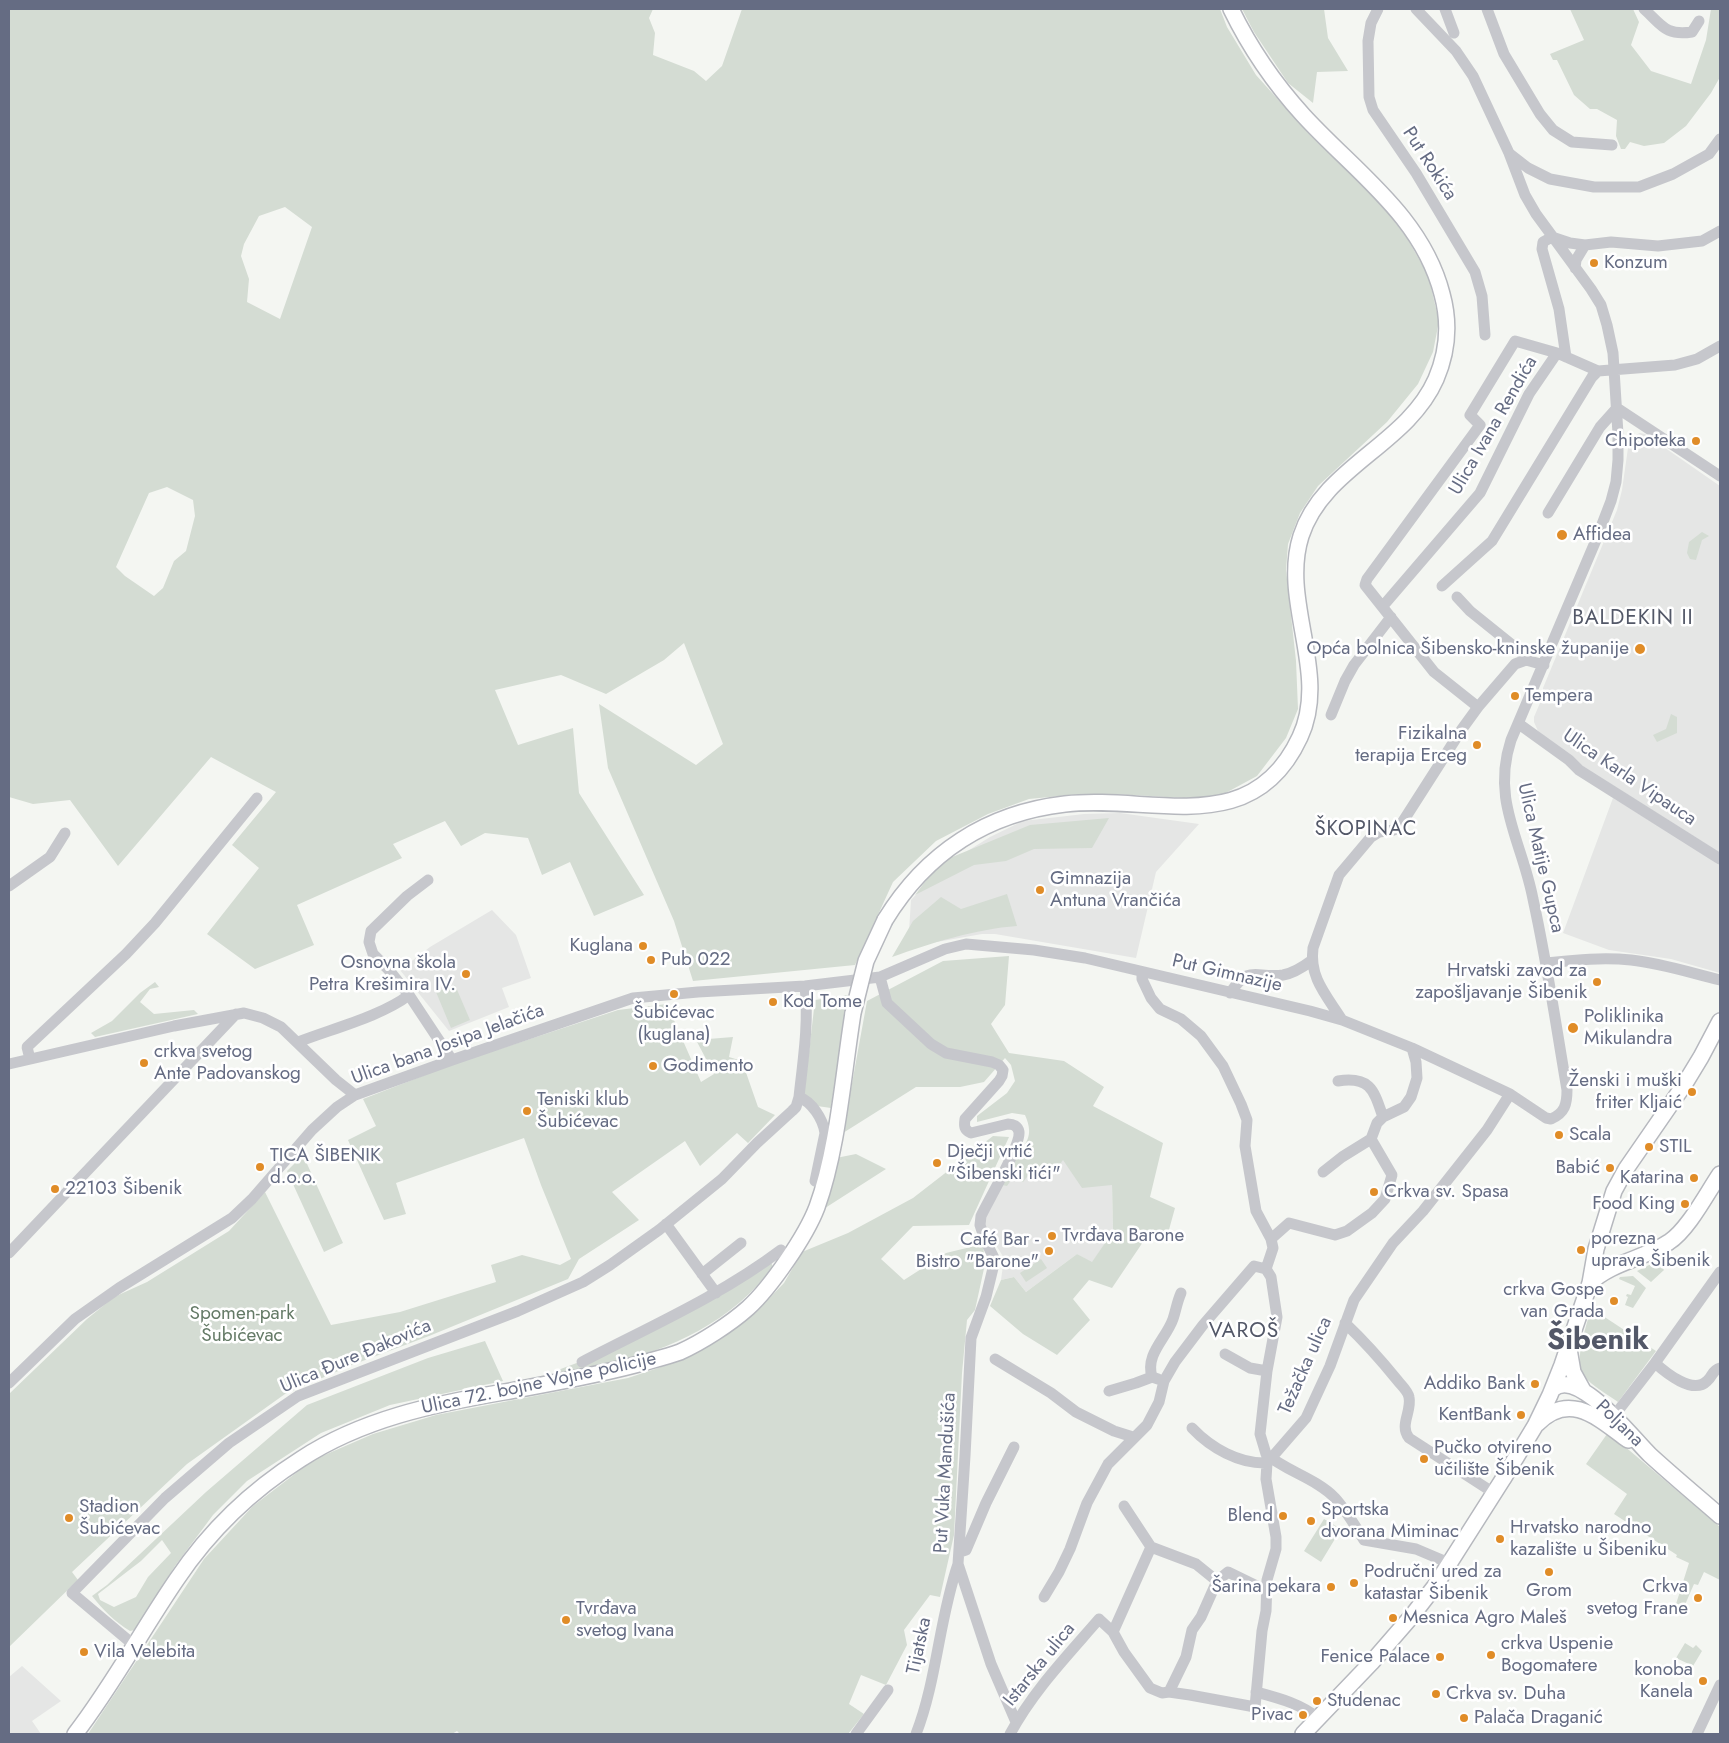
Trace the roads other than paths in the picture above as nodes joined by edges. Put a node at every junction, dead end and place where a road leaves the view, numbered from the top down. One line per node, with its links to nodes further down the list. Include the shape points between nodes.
1 (1231, 9): 110 (main road, Ulica 72. bojne Vojne policije, bridge, via 1255,54 1276,84 1412,230 1430,258 1440,285 1448,327 1440,368 1424,400 1396,431 1322,497 1300,537 1297,593 1309,685 1308,712 1292,754 1267,782 1238,798 1221,803 1200,807 1099,802 1018,813 987,825 938,856 908,887 885,920 866,962 852,1013 834,1138 816,1210 777,1273 748,1307 712,1334 679,1352 618,1370 424,1408 366,1425 331,1441 262,1486 229,1516 178,1578)
2 (1378, 9): 16 (street, Put Rokića, via 1368,40 1369,97 1373,110 1416,173 1475,272 1482,296)
3 (1416, 9): 11 (street, Ulica Matije Gupca, via 1464,61)
4 (1444, 9): 8 (street)
5 (1487, 9): 10 (street, via 1504,54 1553,130 1572,142)
6 (1644, 9): 7 (street, via 1668,31 1677,34 1692,32)
7 (1699, 21)
8 (1454, 33)
9 (1720, 140): 11 (street, via 1709,154 1639,187 1594,187 1550,179)
10 (1612, 145)
11 (1509, 153): 13 (street, Ulica Matije Gupca, via 1525,195)
12 (1720, 231): 14 (street, via 1702,241 1658,246 1611,242)
13 (1552, 237): 14 (street); 15 (street, Ulica Matije Gupca); 18 (street, Ulica Ivana Rendića, via 1543,242 1542,249 1559,309)
14 (1585, 245): 15 (street)
15 (1575, 268): 19 (street, Ulica Matije Gupca, via 1601,305)
16 (1485, 335)
17 (1720, 346): 19 (street, via 1675,365)
18 (1561, 355): 20 (street); 26 (street, Ulica Ivana Rendića, via 1529,394 1480,493); 26 (street, via 1515,341 1470,415 1480,425 1367,579 1365,585)
19 (1614, 370): 20 (street); 21 (street, Ulica Matije Gupca)
20 (1598, 371): 24 (street, via 1492,542)
21 (1617, 408): 22 (street); 23 (street, via 1600,427); 29 (street, Ulica Matije Gupca, via 1618,460 1611,501)
22 (1720, 476)
23 (1548, 513)
24 (1442, 586)
25 (1457, 597): 28 (street)
26 (1383, 606): 27 (street)
27 (1391, 617): 30 (street, via 1434,672); 31 (street, via 1354,665)
28 (1526, 660): 29 (street); 30 (street, via 1515,664)
29 (1544, 665): 32 (street, Ulica Matije Gupca)
30 (1478, 707): 38 (street, via 1400,826 1371,837 1339,875)
31 (1331, 715)
32 (1518, 724): 35 (street, Ulica Karla Vipauca, via 1579,770); 39 (street, Ulica Matije Gupca, via 1505,757 1503,786 1510,822 1530,883)
33 (257, 798): 51 (street, via 155,923 27,1047)
34 (65, 833): 37 (street, via 50,858)
35 (1720, 859)
36 (428, 880): 45 (street, via 371,931 369,942 373,954)
37 (9, 886)
38 (1311, 961): 44 (street, via 1283,975 1257,973 1246,976); 47 (street, via 1318,982)
39 (1546, 964): 42 (street, via 1592,958 1631,960); 59 (street, Ulica Matije Gupca, via 1567,1101 1564,1110)
40 (1142, 972): 41 (street, Put Gimnazije, via 1042,951 966,944 945,949); 44 (street, Put Gimnazije); 65 (street, via 1151,998 1160,1009 1181,1019 1201,1036 1223,1066 1242,1104 1247,1120 1245,1146 1256,1211)
41 (880, 977): 43 (street, Ulica bana Josipa Jelačića); 103 (street, Put Vuka Mandušića, via 887,1004 931,1044 946,1053 992,1062 1003,1070 999,1081 965,1119 966,1131 1013,1124 1019,1134 980,1226 994,1264 971,1338)
42 (1720, 980)
43 (805, 986): 52 (street, Ulica bana Josipa Jelačića, via 633,998); 57 (street, Ulica Đure Đakovića, via 807,1027)
44 (1230, 993): 47 (street, Put Gimnazije)
45 (409, 995): 49 (street, via 385,1010); 52 (street)
46 (236, 1014): 49 (street, via 244,1013 272,1021); 51 (street); 69 (street)
47 (1342, 1020): 50 (street, Put Gimnazije)
48 (1720, 1021): 68 (main road, Poljana, via 1684,1085 1614,1191)
49 (298, 1042): 56 (street)
50 (1412, 1048): 55 (street, Put Gimnazije); 58 (street, via 1417,1078 1411,1097 1404,1108)
51 (30, 1059): 53 (street)
52 (452, 1060): 56 (street, Ulica bana Josipa Jelačića)
53 (9, 1064)
54 (1338, 1081): 58 (street, via 1354,1080 1370,1087)
55 (1510, 1094): 59 (street, Put Gimnazije); 77 (street, Težačka ulica, via 1487,1130 1423,1211 1393,1243 1354,1300)
56 (355, 1096): 87 (street, Ulica bana Josipa Jelačića, via 337,1107 312,1130 232,1218 75,1319)
57 (799, 1097): 63 (street, via 812,1107 824,1125); 64 (street, Ulica Đure Đakovića, via 792,1112 722,1179)
58 (1383, 1117): 60 (street)
59 (1551, 1119)
60 (1371, 1138): 61 (street); 65 (street, via 1392,1175 1385,1198 1372,1213 1347,1231 1335,1235 1289,1224)
61 (1323, 1172)
62 (1720, 1174): 70 (main road, via 1672,1241)
63 (815, 1181)
64 (666, 1224): 73 (street); 110 (street, Ulica Đure Đakovića, via 583,1282 518,1311 298,1396 229,1443 165,1498 72,1593)
65 (1271, 1239): 71 (street, via 1273,1248)
66 (742, 1243): 73 (street)
67 (781, 1250): 75 (street)
68 (1595, 1252): 70 (main road, via 1604,1264); 74 (main road, Poljana)
69 (9, 1253)
70 (1616, 1266): 74 (main road, via 1599,1274)
71 (1266, 1269): 84 (street, via 1271,1277 1277,1317); 86 (street, via 1254,1266 1190,1341)
72 (1720, 1272): 82 (street)
73 (702, 1274): 75 (street)
74 (1590, 1283): 78 (main road, Poljana)
75 (716, 1293): 81 (street)
76 (1181, 1293): 85 (street, via 1173,1319 1151,1360)
77 (1345, 1323): 98 (street, Težačka ulica, via 1306,1418); 99 (street, via 1376,1353 1409,1395 1410,1412 1405,1424 1409,1438)
78 (1567, 1349): 88 (main road, Poljana); 90 (main road, via 1571,1367)
79 (1225, 1354): 84 (street, via 1250,1368)
80 (995, 1360): 95 (street, via 1076,1412 1114,1432)
81 (582, 1362)
82 (1655, 1363): 83 (street, via 1691,1385 1706,1383); 92 (street)
83 (1720, 1368)
84 (1267, 1372): 98 (street, via 1260,1434)
85 (1152, 1377): 86 (street); 89 (street)
86 (1164, 1381): 95 (street, via 1159,1402 1147,1425)
87 (9, 1383)
88 (1556, 1384): 90 (main road, Poljana); 91 (main road); 93 (main road, Poljana)
89 (1109, 1391)
90 (1584, 1392): 92 (main road, Poljana)
91 (1582, 1410): 93 (main road, Poljana, via 1572,1408 1556,1412); 97 (main road, Poljana)
92 (1614, 1416): 97 (main road, Poljana)
93 (1535, 1426): 99 (main road, Poljana)
94 (1192, 1428): 98 (street, via 1210,1445 1234,1457 1251,1462)
95 (1133, 1437): 108 (street, via 1104,1471)
96 (1014, 1447): 103 (street, via 966,1550)
97 (1648, 1453): 101 (main road)
98 (1268, 1461): 104 (street, via 1321,1487 1334,1497 1364,1540 1416,1549); 107 (street, via 1266,1479 1276,1549)
99 (1494, 1493): 104 (main road, Poljana)
100 (1124, 1506): 102 (street)
101 (1720, 1516)
102 (1151, 1547): 106 (street, via 1196,1564); 109 (street)
103 (960, 1552): 105 (street, Put Vuka Mandušića)
104 (1449, 1563): 115 (main road, Poljana, via 1411,1617)
105 (958, 1564): 116 (street, Put Vuka Mandušića, via 991,1664); 119 (street, Tijatska, via 927,1700)
106 (1217, 1581): 107 (street, via 1228,1572); 113 (street, via 1192,1630 1186,1657)
107 (1267, 1591): 114 (street)
108 (1044, 1598)
109 (1112, 1632): 113 (street, via 1150,1688); 116 (street, Istarska ulica, via 1099,1619 1048,1676)
110 (135, 1646): 117 (main road, Ulica 72. bojne Vojne policije)
111 (1720, 1685): 122 (street)
112 (888, 1690): 118 (street)
113 (1169, 1692): 114 (street, via 1255,1707)
114 (1256, 1692): 115 (street, via 1287,1700)
115 (1318, 1718): 121 (main road, Poljana)
116 (1016, 1722): 120 (street, Istarska ulica)
117 (75, 1734)
118 (856, 1734)
119 (916, 1734)
120 (1010, 1734)
121 (1303, 1734)
122 (1697, 1734)

